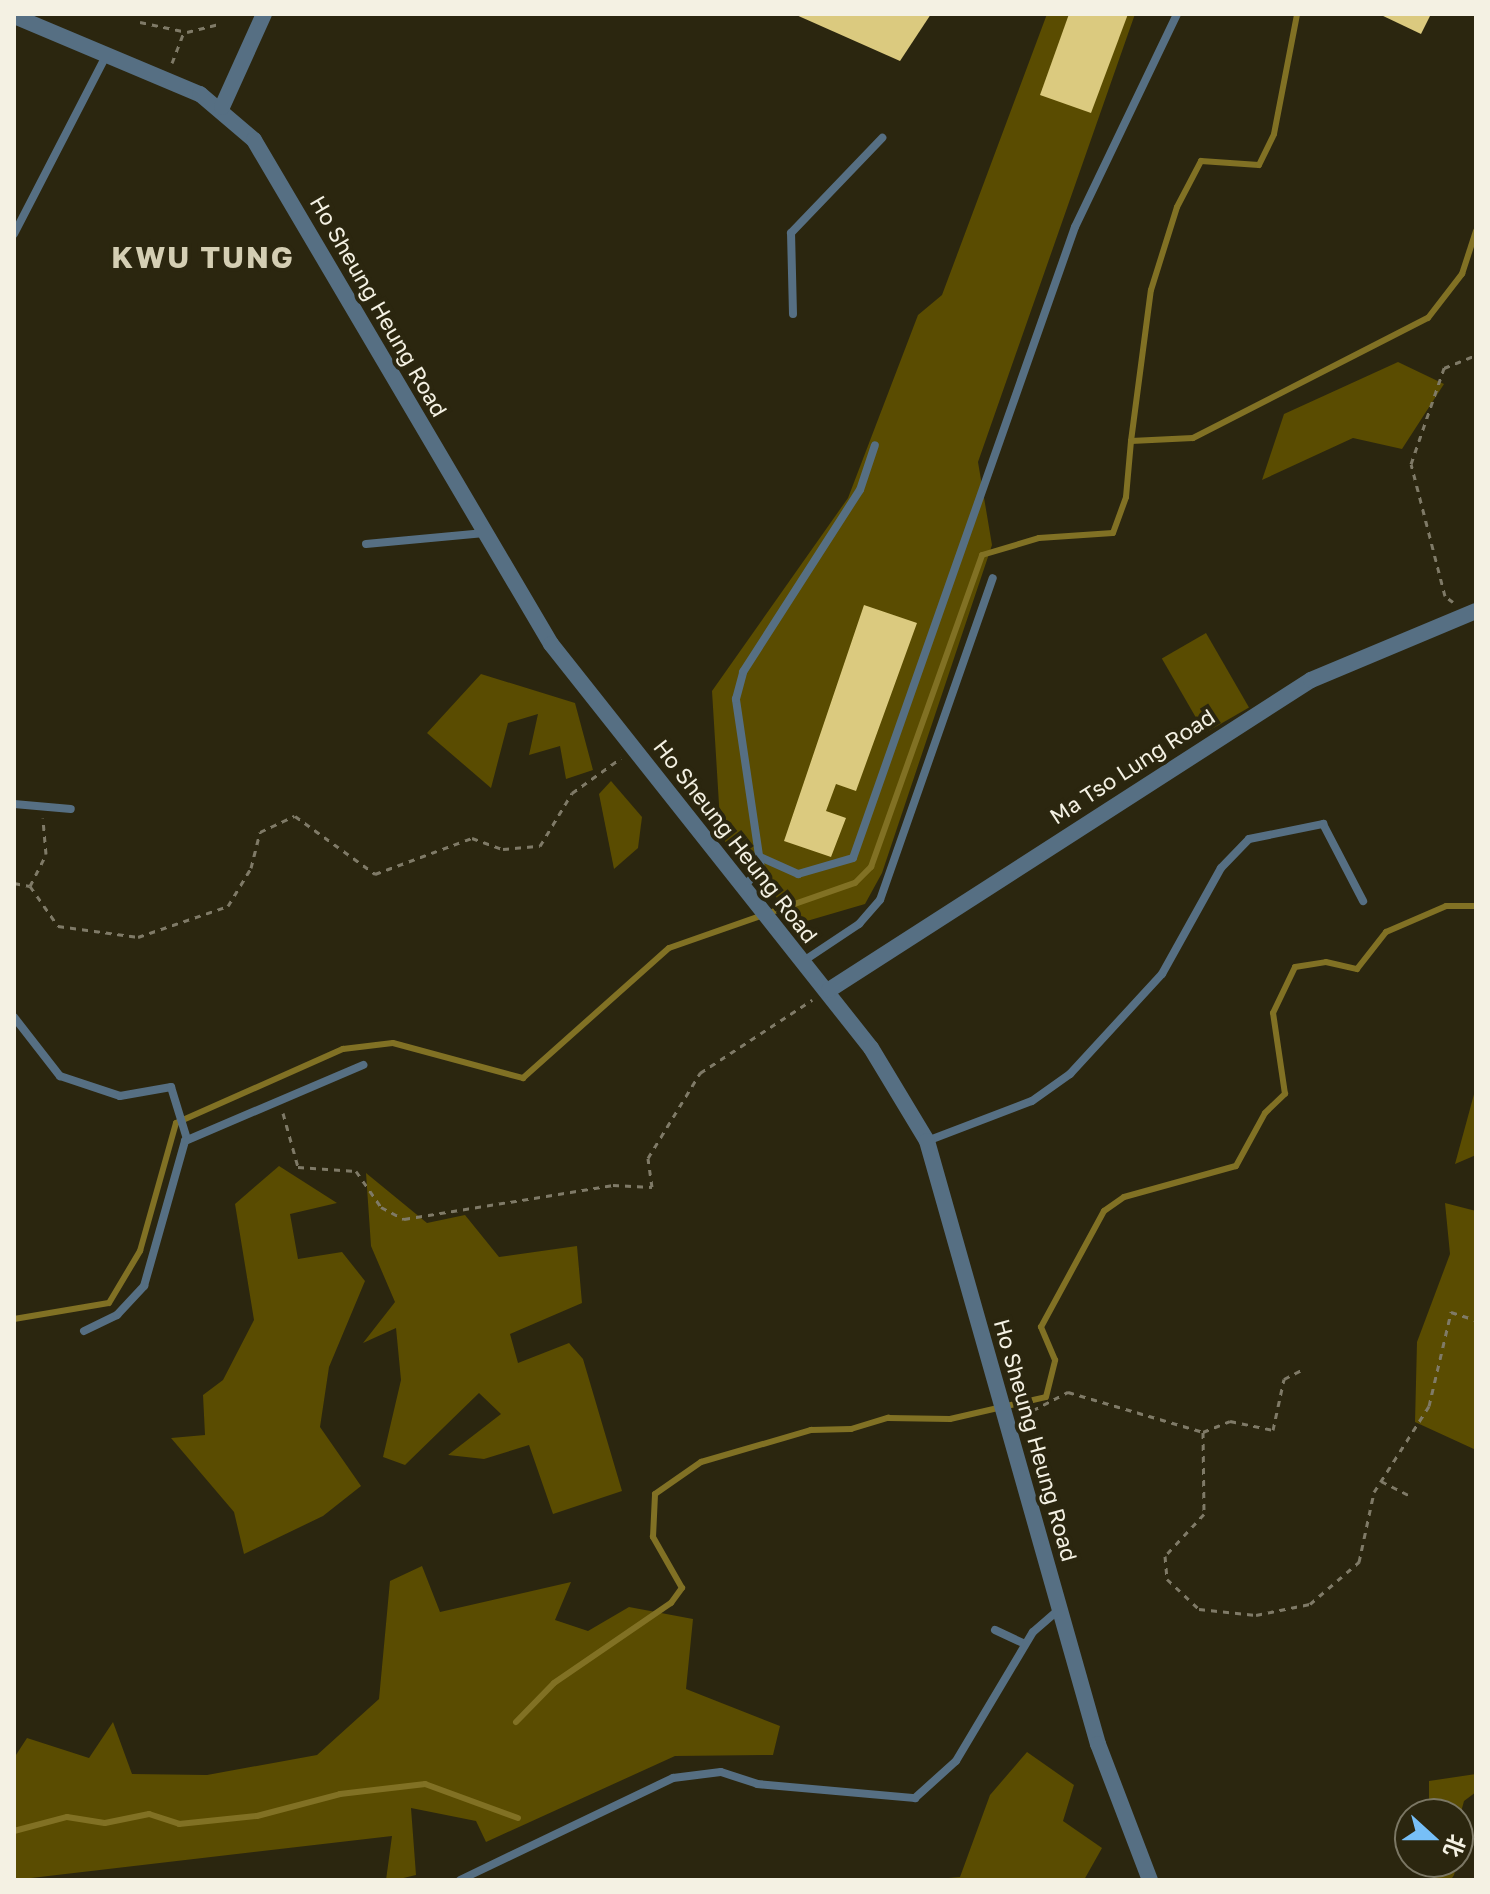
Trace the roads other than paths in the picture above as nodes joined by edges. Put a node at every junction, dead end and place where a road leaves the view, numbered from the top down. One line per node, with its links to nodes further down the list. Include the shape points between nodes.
1 (264, 14): 5 (street)
2 (1177, 14): 16 (lane, via 1075,227 853,858 798,874)
3 (14, 16): 4 (street)
4 (105, 58): 5 (street); 7 (lane)
5 (222, 107): 10 (street, Ho Sheung Heung Road, via 302,215)
6 (882, 138): 8 (lane, via 791,233)
7 (14, 234)
8 (793, 314)
9 (875, 445): 16 (lane, via 860,490 743,672 736,699)
10 (485, 533): 11 (lane); 17 (street, Ho Sheung Heung Road, via 551,644)
11 (366, 544)
12 (993, 578): 19 (lane, via 880,900 859,924)
13 (1473, 612): 20 (street, Ma Tso Lung Road, via 1311,680)
14 (14, 804): 15 (lane)
15 (71, 809)
16 (760, 857): 17 (lane, via 761,869)
17 (743, 887): 19 (street, Ho Sheung Heung Road)
18 (1363, 901): 24 (lane, via 1323,824 1249,839 1221,868 1162,974 1070,1074 1032,1101)
19 (802, 962): 20 (street, Ho Sheung Heung Road)
20 (829, 990): 24 (street, Ho Sheung Heung Road)
21 (14, 1017): 23 (lane, via 60,1076 120,1096 171,1087)
22 (363, 1065): 23 (lane)
23 (187, 1139): 25 (lane, via 144,1286 117,1315)
24 (927, 1141): 26 (street, Ho Sheung Heung Road)
25 (84, 1331)
26 (1061, 1608): 28 (lane); 31 (street, Ho Sheung Heung Road, via 1100,1752)
27 (995, 1630): 28 (lane)
28 (1025, 1644): 29 (lane, via 956,1761 915,1798 757,1784 721,1772 673,1778)
29 (471, 1877): 30 (lane)
30 (460, 1880)
31 (1150, 1880)

